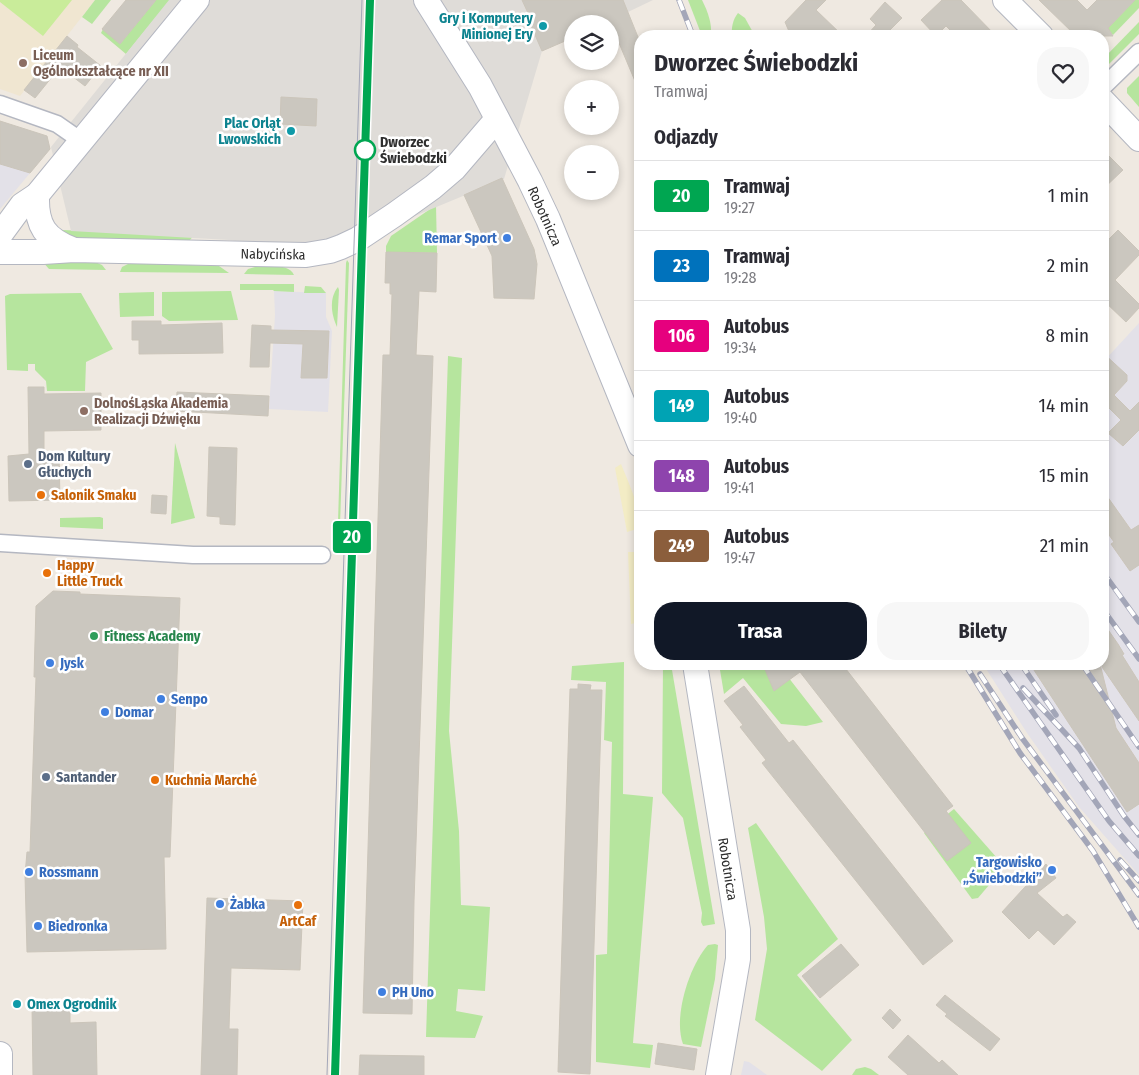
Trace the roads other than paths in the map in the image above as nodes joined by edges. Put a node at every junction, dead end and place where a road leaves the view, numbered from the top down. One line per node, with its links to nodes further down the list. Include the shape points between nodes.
1 (197, 0): 11 (street)
2 (426, 0): 9 (street, Robotnicza)
3 (1004, 0): 4 (street)
4 (1035, 30)
5 (1139, 52): 6 (street)
6 (1109, 81)
7 (0, 104): 11 (street, via 57,124)
8 (1109, 107): 10 (street)
9 (497, 119): 12 (street, Nabycińska); 13 (street, Robotnicza)
10 (1139, 139)
11 (80, 140): 14 (street)
12 (466, 154): 13 (street, via 494,152); 16 (street, Nabycińska, via 454,170 425,193 358,239 330,252 306,255)
13 (518, 159): 18 (street, Robotnicza, via 548,219)
14 (37, 195): 15 (street, via 22,205); 16 (street, via 39,220 45,230 56,242)
15 (0, 235)
16 (74, 250): 17 (street, Nabycińska)
17 (0, 252)
18 (634, 430)
19 (0, 543): 20 (street, via 193,555)
20 (322, 555)
21 (696, 670): 24 (street, Robotnicza, via 738,930 738,959)
22 (0, 1054): 23 (street)
23 (0, 1075)
24 (718, 1075)

